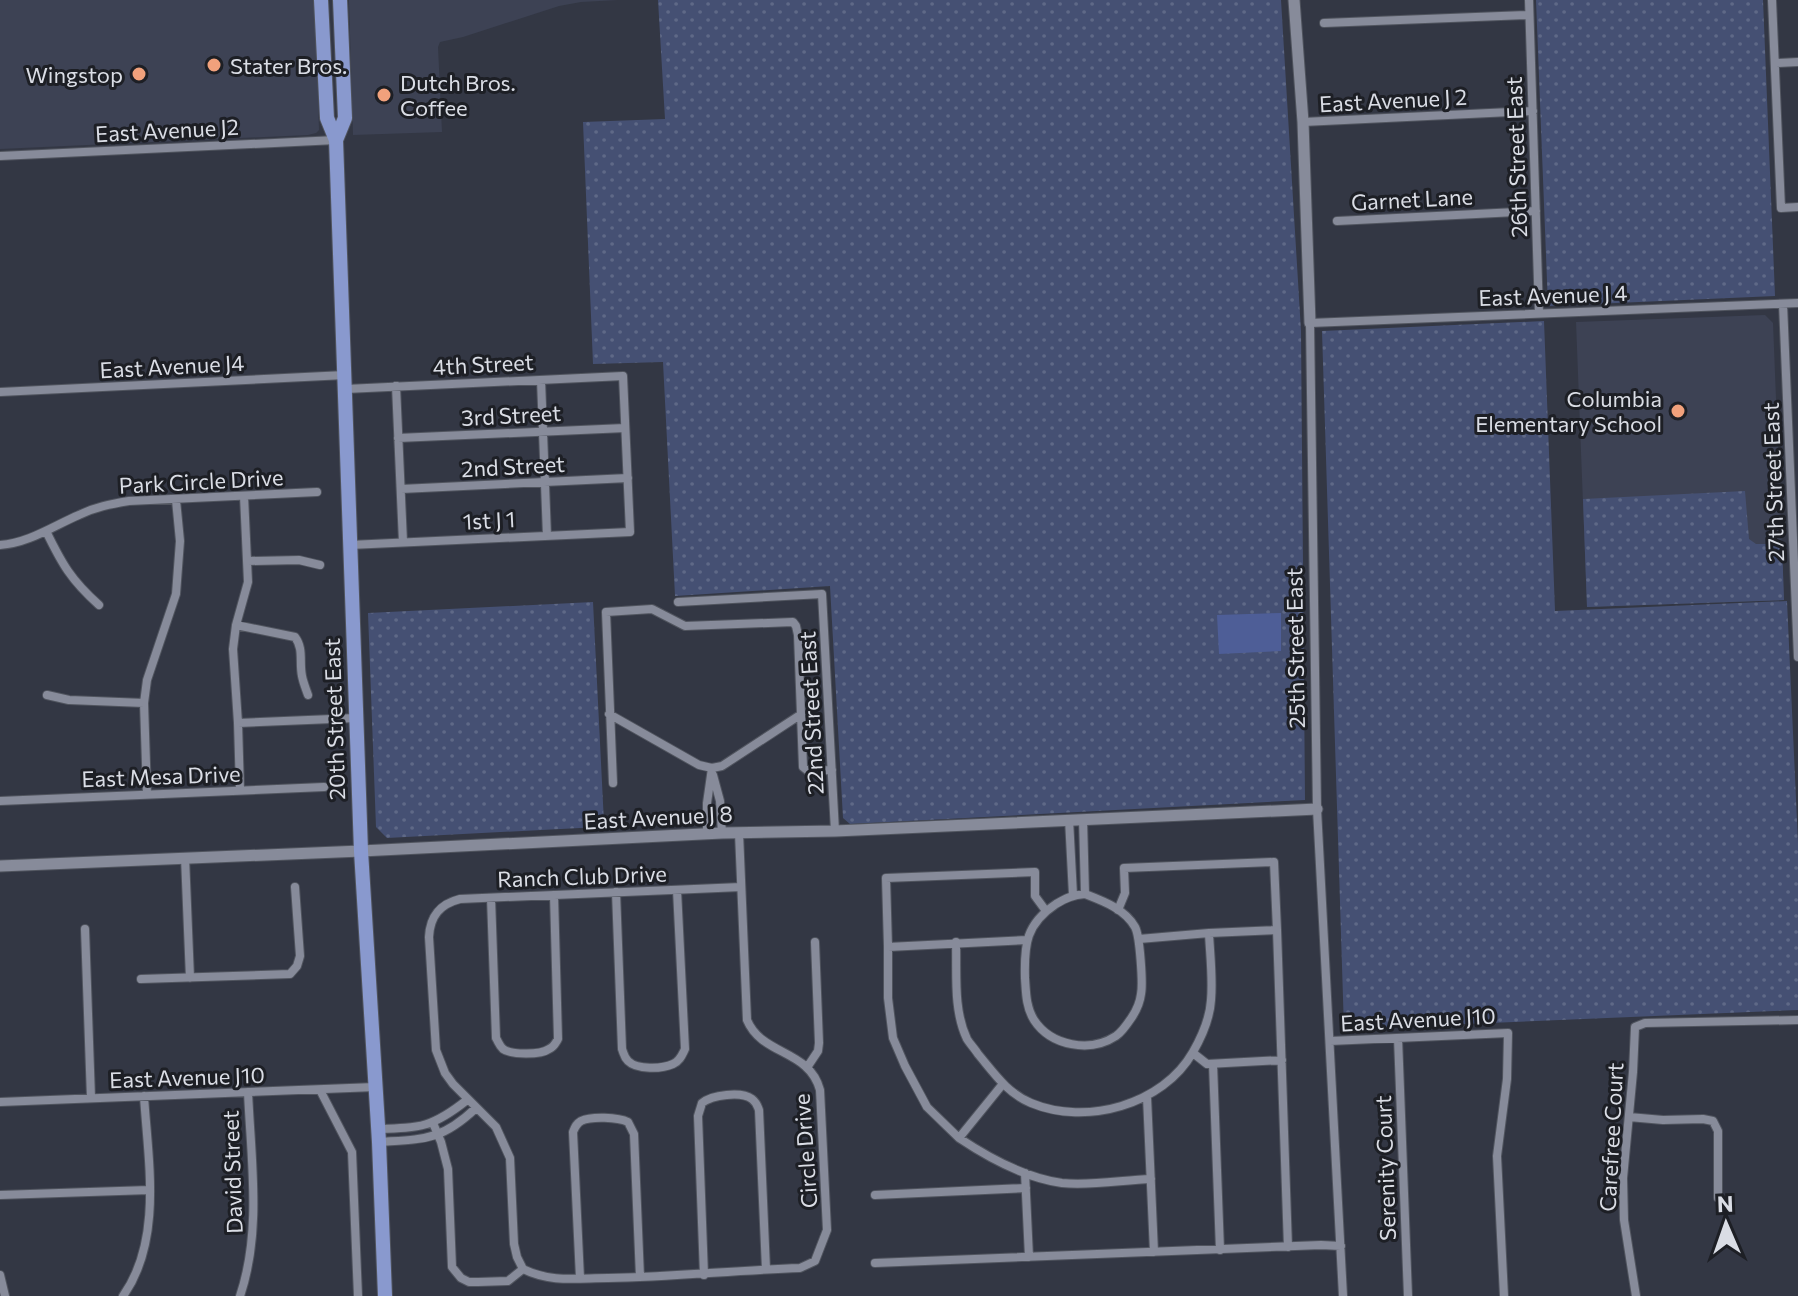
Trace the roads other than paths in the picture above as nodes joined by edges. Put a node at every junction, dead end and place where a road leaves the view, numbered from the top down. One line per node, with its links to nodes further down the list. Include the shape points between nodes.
1 (321, 0): 8 (main road, 20th Street East)
2 (340, 0): 11 (main road, 20th Street East)
3 (1294, 0): 13 (street, 25th Street East)
4 (1529, 0): 6 (street, 26th Street East)
5 (1772, 0): 10 (street)
6 (1529, 15): 7 (street); 12 (street, 26th Street East)
7 (1324, 23)
8 (324, 43): 11 (main road, via 334,52 337,89); 14 (main road, 20th Street East, via 327,118)
9 (1798, 62): 10 (street)
10 (1776, 63): 16 (street, via 1781,208)
11 (345, 99): 14 (main road, 20th Street East, via 345,118)
12 (1533, 111): 13 (street, East Avenue J 2); 17 (street, 26th Street East)
13 (1303, 122): 22 (street, 25th Street East)
14 (336, 140): 15 (street, East Avenue J2); 24 (main road, 20th Street East)
15 (0, 156)
16 (1798, 207)
17 (1536, 211): 18 (street, Garnet Lane); 21 (street, 26th Street East)
18 (1337, 221)
19 (1798, 303): 20 (street, East Avenue J 4)
20 (1783, 304): 21 (street, East Avenue J 4); 43 (street, 27th Street East)
21 (1539, 313): 22 (street, East Avenue J 4)
22 (1310, 323): 62 (street, 25th Street East)
23 (541, 380): 25 (street, 4th Street); 27 (street, 4th Street, via 623,376); 28 (street)
24 (345, 382): 25 (street, 4th Street); 26 (street, East Avenue J4); 40 (main road, 20th Street East)
25 (396, 386): 29 (street)
26 (0, 392)
27 (625, 428): 28 (street, 3rd Street); 30 (street)
28 (544, 431): 29 (street, 3rd Street); 31 (street)
29 (398, 438): 32 (street)
30 (628, 478): 31 (street, 2nd Street); 37 (street, 1st J 1, via 630,532)
31 (545, 482): 32 (street, 2nd Street); 37 (street)
32 (401, 489): 38 (street)
33 (317, 492): 34 (street, Park Circle Drive)
34 (244, 496): 35 (street, Park Circle Drive); 41 (street)
35 (176, 500): 36 (street, Park Circle Drive, via 105,505); 50 (street, via 176,594)
36 (46, 531): 39 (street, Park Circle Drive); 45 (street, via 77,585)
37 (547, 536): 38 (street, 1st J 1)
38 (403, 542): 40 (street, 1st J 1)
39 (0, 545)
40 (350, 545): 53 (main road, 20th Street East)
41 (248, 561): 42 (street); 46 (street)
42 (320, 565)
43 (1796, 585): 47 (street, 27th Street East)
44 (678, 602): 56 (street, 22nd Street East, via 822,594)
45 (99, 605)
46 (236, 625): 49 (street, via 295,637); 54 (street)
47 (1798, 657)
48 (47, 695): 50 (street)
49 (308, 695)
50 (144, 703): 60 (street)
51 (609, 714): 52 (street, via 606,612 652,609 685,626 793,622 798,635); 55 (street); 57 (street)
52 (800, 715): 55 (street); 56 (street, via 803,767)
53 (356, 718): 54 (street); 69 (main road, 20th Street East)
54 (238, 723): 59 (street)
55 (712, 768): 66 (street); 68 (street)
56 (832, 770): 65 (street, 22nd Street East)
57 (613, 783)
58 (324, 787): 59 (street, East Mesa Drive)
59 (240, 790): 60 (street, East Mesa Drive)
60 (147, 794): 61 (street, East Mesa Drive)
61 (0, 801)
62 (1317, 809): 64 (street, East Avenue J 8); 94 (street, 25th Street East)
63 (1069, 819): 64 (street, East Avenue J 8); 65 (street, East Avenue J 8); 78 (street)
64 (1083, 819): 76 (street)
65 (835, 831): 67 (street, East Avenue J 8)
66 (722, 833): 67 (street, East Avenue J 8); 68 (street, East Avenue J 8)
67 (739, 833): 73 (street, Circle Drive)
68 (707, 834): 69 (street, East Avenue J 8)
69 (361, 851): 70 (street, East Avenue J 8); 100 (main road, 20th Street East)
70 (185, 857): 71 (street, East Avenue J 8); 90 (street)
71 (0, 866)
72 (295, 887): 90 (street, via 300,956 290,974)
73 (741, 887): 74 (street, Ranch Club Drive); 98 (street, Circle Drive, via 747,1020 757,1037)
74 (677, 890): 75 (street, Ranch Club Drive); 75 (street, via 685,1044 680,1058 666,1066 636,1066 623,1054)
75 (616, 892): 77 (street, Ranch Club Drive)
76 (1085, 894): 78 (street); 80 (street)
77 (554, 895): 79 (street, Ranch Club Drive); 79 (street, via 558,1039 546,1051 516,1053 505,1050 496,1038)
78 (1073, 895): 81 (street)
79 (491, 898): 106 (street, Ranch Club Drive, via 451,901 432,919 429,937 436,1050 445,1073)
80 (1118, 910): 83 (street, via 1125,893 1124,868 1274,862); 85 (street)
81 (1046, 911): 86 (street); 89 (street, via 1035,896 1035,872 886,878)
82 (85, 929): 105 (street)
83 (1277, 930): 84 (street); 96 (street)
84 (1209, 933): 85 (street); 95 (street, via 1211,1002)
85 (1139, 939): 86 (street, via 1141,994 1135,1014 1117,1035 1075,1046 1043,1031 1033,1018 1026,1001)
86 (1027, 940): 88 (street)
87 (815, 942): 98 (street, via 819,1043)
88 (956, 942): 89 (street); 99 (street, via 958,1008 967,1039)
89 (888, 947): 113 (street, via 895,1043 927,1107)
90 (190, 978): 91 (street)
91 (141, 979)
92 (1798, 1020): 109 (street, Carefree Court, via 1635,1027)
93 (1398, 1038): 94 (street, East Avenue J10); 139 (street, Serenity Court); 140 (street, East Avenue J10, via 1508,1033 1497,1156)
94 (1330, 1041): 121 (street, 25th Street East)
95 (1193, 1053): 97 (street); 104 (street)
96 (1282, 1060): 97 (street); 122 (street)
97 (1213, 1064): 123 (street)
98 (808, 1066): 128 (street, Circle Drive, via 821,1095 827,1230 815,1261 800,1268)
99 (1002, 1085): 104 (street, via 1031,1103 1060,1111 1102,1112); 113 (street)
100 (375, 1087): 101 (street, East Avenue J10); 112 (main road, 20th Street East)
101 (320, 1090): 102 (street, East Avenue J10); 136 (street, via 352,1152)
102 (248, 1092): 103 (street, East Avenue J10); 135 (street, David Street, via 252,1249)
103 (144, 1096): 105 (street, East Avenue J10); 117 (street)
104 (1147, 1097): 115 (street)
105 (91, 1098): 107 (street, East Avenue J10)
106 (467, 1100): 108 (street); 110 (street)
107 (0, 1102)
108 (476, 1108): 111 (street); 127 (street, via 496,1127 510,1158 514,1244)
109 (1629, 1117): 120 (street, via 1713,1121 1718,1131); 141 (street, Carefree Court, via 1624,1220)
110 (433, 1123): 111 (street); 112 (street)
111 (438, 1134): 112 (street, via 427,1139); 127 (street, via 448,1169 452,1267 469,1282 508,1281)
112 (379, 1136): 137 (main road, 20th Street East)
113 (959, 1138): 114 (street)
114 (1025, 1173): 115 (street, via 1062,1183); 116 (street)
115 (1151, 1179): 124 (street)
116 (1026, 1188): 119 (street); 125 (street)
117 (149, 1190): 118 (street); 134 (street, via 149,1229)
118 (0, 1195)
119 (875, 1195)
120 (1718, 1198)
121 (1341, 1246): 122 (street); 138 (street, 25th Street East)
122 (1288, 1247): 123 (street)
123 (1220, 1250): 124 (street)
124 (1154, 1252): 125 (street)
125 (1029, 1257): 126 (street)
126 (875, 1263)
127 (523, 1269): 132 (street, via 538,1276)
128 (766, 1269): 130 (street); 130 (street, via 759,1110 748,1097 714,1097 702,1103 698,1116)
129 (0, 1275): 133 (street)
130 (704, 1275): 131 (street)
131 (640, 1277): 132 (street); 132 (street, via 634,1134 628,1122 616,1118 585,1120 573,1132)
132 (580, 1278)
133 (5, 1296)
134 (123, 1296)
135 (240, 1296)
136 (358, 1296)
137 (385, 1296)
138 (1343, 1296)
139 (1408, 1296)
140 (1504, 1296)
141 (1636, 1296)

